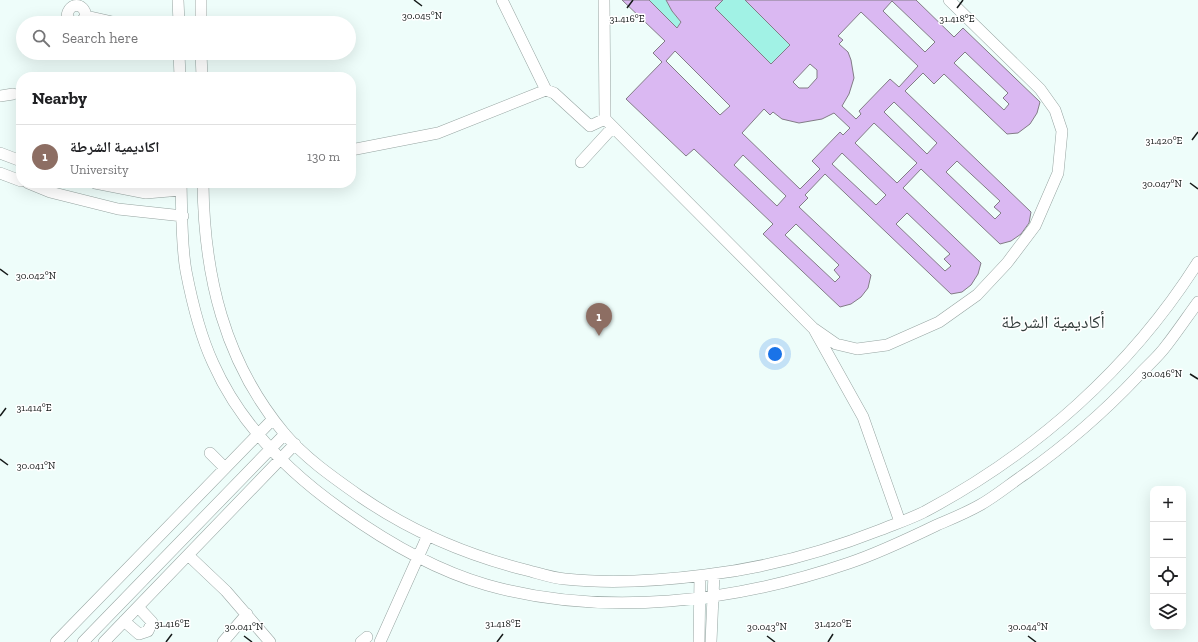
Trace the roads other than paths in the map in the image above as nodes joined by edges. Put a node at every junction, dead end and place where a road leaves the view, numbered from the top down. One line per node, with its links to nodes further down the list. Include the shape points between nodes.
1 (178, 0): 8 (street)
2 (201, 0): 9 (street)
3 (502, 0): 14 (street)
4 (604, 0): 17 (street)
5 (950, 0): 33 (street, via 1040,89 1055,110 1062,131 1058,173 1035,226 1007,263 977,295 939,322 887,345 857,349 836,344)
6 (67, 16): 7 (street, via 71,6 76,5 85,11)
7 (84, 16)
8 (179, 16)
9 (201, 16)
10 (179, 60): 12 (street)
11 (201, 60): 13 (street)
12 (180, 72)
13 (202, 72)
14 (546, 90): 17 (street, via 554,93 590,126); 19 (street, via 438,133)
15 (13, 94): 16 (street)
16 (0, 96)
17 (605, 119): 18 (street)
18 (613, 127): 22 (street); 33 (street)
19 (356, 149)
20 (0, 153): 21 (street)
21 (16, 159)
22 (581, 162)
23 (0, 173): 24 (street)
24 (16, 178)
25 (40, 188): 30 (street, via 118,209)
26 (120, 188): 27 (street, via 146,193)
27 (171, 188)
28 (181, 188): 30 (street)
29 (203, 188): 34 (street, via 207,253 216,298 231,344 258,397)
30 (182, 216): 35 (street, via 186,268 196,315 210,356 239,410)
31 (1198, 262): 42 (street, via 1178,294 1133,350 1091,393 1042,436 983,477 921,513)
32 (1198, 302): 48 (street, via 1164,348 1107,408 1061,448 981,504 894,546 849,563 792,579)
33 (813, 328): 42 (street, via 863,417)
34 (273, 418): 35 (street); 36 (street)
35 (258, 434): 38 (street); 41 (street)
36 (285, 434): 37 (street); 38 (street)
37 (295, 444): 40 (street); 43 (street, via 332,477 384,513)
38 (271, 450): 40 (street); 54 (street)
39 (210, 453): 41 (street)
40 (280, 459): 44 (street); 45 (street, via 311,488 372,531)
41 (225, 468): 53 (street)
42 (900, 522): 46 (street, via 790,560)
43 (428, 535): 45 (street); 47 (street, via 486,560 562,579 629,582)
44 (188, 555): 50 (street); 51 (street)
45 (418, 556): 49 (street, via 434,565 485,584 534,595 630,604); 58 (street)
46 (714, 574): 47 (street); 48 (street)
47 (700, 576): 49 (street)
48 (713, 595): 49 (street); 60 (street)
49 (700, 597): 59 (street)
50 (138, 607): 52 (street); 52 (street, via 152,622 148,631 139,634)
51 (247, 614): 56 (street); 57 (street)
52 (124, 620): 55 (street)
53 (56, 642)
54 (83, 642)
55 (104, 642)
56 (223, 642)
57 (270, 642)
58 (380, 642)
59 (699, 642)
60 (710, 642)

